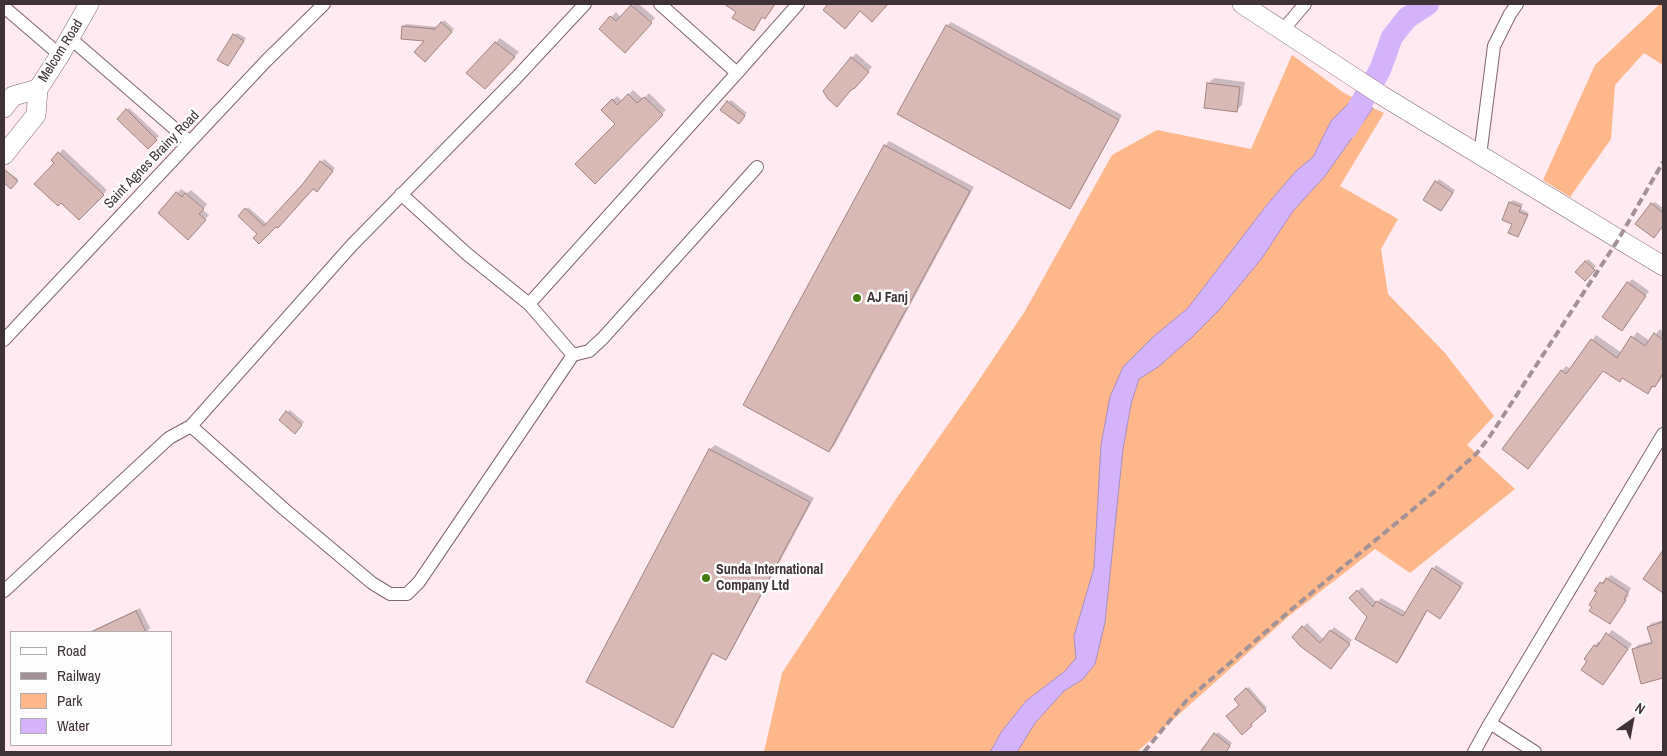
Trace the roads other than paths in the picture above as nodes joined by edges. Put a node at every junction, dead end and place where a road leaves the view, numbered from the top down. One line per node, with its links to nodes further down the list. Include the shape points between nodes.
1 (89, 4): 11 (main road, Melcom Road)
2 (324, 4): 16 (street, Saint Agnes Brainy Road)
3 (585, 4): 20 (street)
4 (660, 4): 13 (street)
5 (798, 4): 13 (street)
6 (1242, 4): 10 (main road)
7 (1305, 4): 10 (street)
8 (1518, 4): 18 (street, via 1494,46)
9 (4, 7): 12 (street)
10 (1282, 31): 18 (main road)
11 (70, 38): 12 (main road, Melcom Road); 16 (street)
12 (60, 55): 14 (main road, Melcom Road)
13 (737, 73): 22 (street)
14 (38, 89): 15 (main road, Melcom Road, via 13,96); 17 (main road, via 36,115)
15 (4, 108)
16 (190, 142): 23 (street, Saint Agnes Brainy Road)
17 (4, 155)
18 (1480, 156): 21 (main road)
19 (757, 167): 24 (street, via 603,338 589,351)
20 (401, 194): 22 (street); 25 (street)
21 (1663, 266)
22 (529, 304): 24 (street)
23 (4, 340)
24 (573, 355): 25 (street, via 419,582 407,594 390,594 372,583)
25 (190, 426): 27 (street, via 163,444)
26 (1663, 434): 28 (street)
27 (4, 591)
28 (1490, 723): 29 (street); 30 (street)
29 (1474, 752)
30 (1535, 752)

